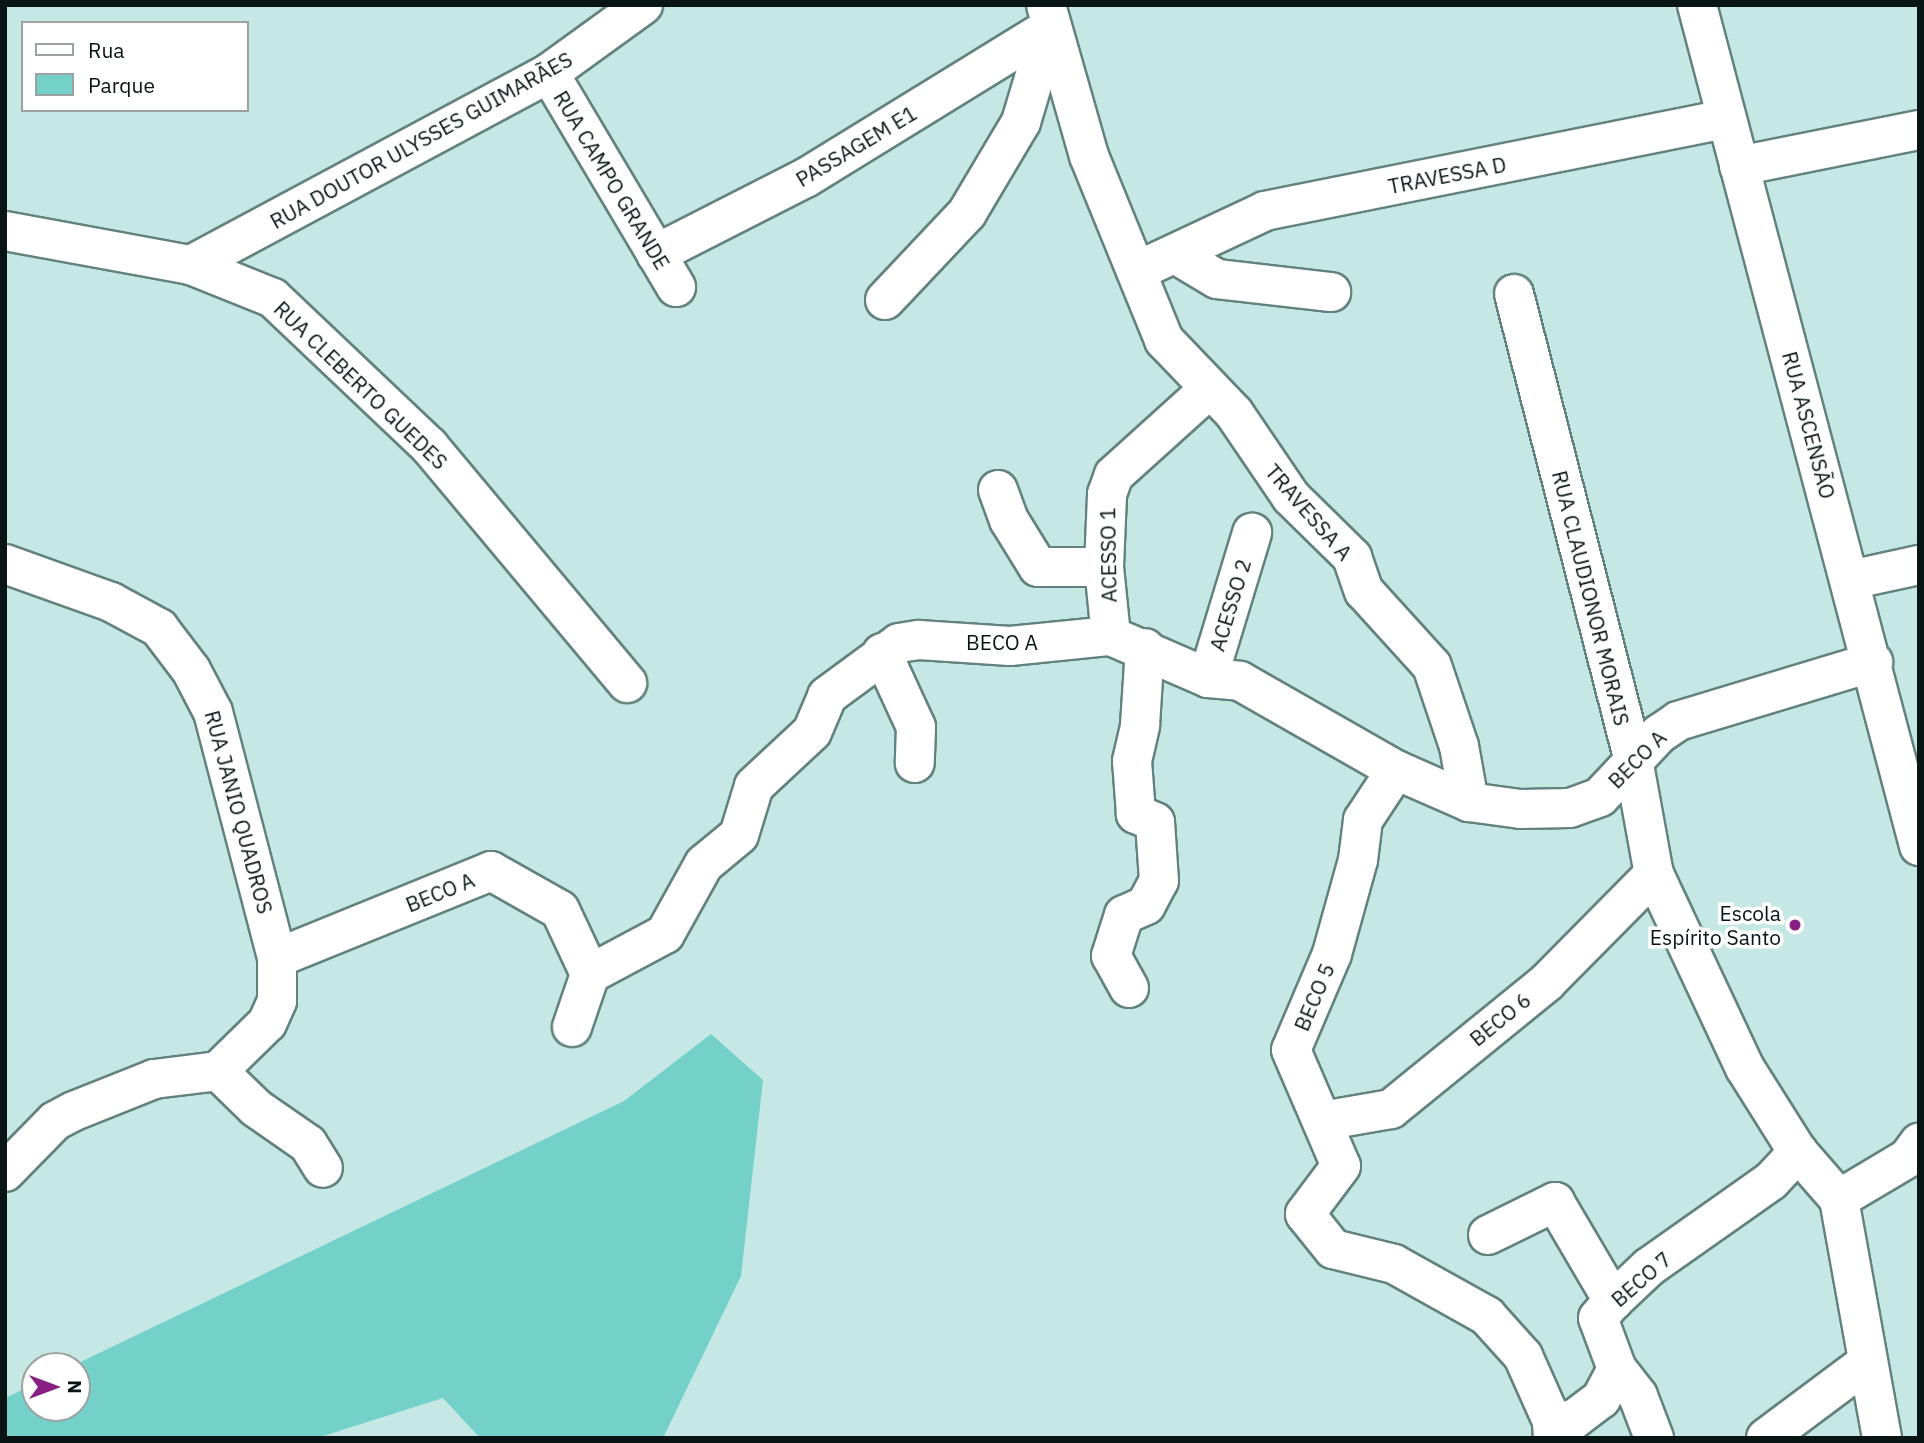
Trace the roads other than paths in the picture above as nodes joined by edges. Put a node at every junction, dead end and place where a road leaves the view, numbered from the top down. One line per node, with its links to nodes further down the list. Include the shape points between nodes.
1 (643, 5): 4 (street, RUA DOUTOR ULYSSES GUIMARÃES)
2 (1697, 5): 5 (street, RUA ASCENSÃO)
3 (1048, 17): 9 (street, PASSAGEM E1, via 807,177); 12 (street, TRAVESSA A, via 1089,156); 16 (street, via 1021,122 967,214)
4 (549, 74): 9 (street, RUA CAMPO GRANDE); 11 (street, RUA DOUTOR ULYSSES GUIMARÃES)
5 (1726, 119): 7 (street, RUA ASCENSÃO); 10 (street, TRAVESSA D, via 1265,211)
6 (1919, 130): 7 (street)
7 (1739, 166): 23 (street, RUA ASCENSÃO)
8 (5, 231): 11 (street, RUA CLEBERTO GUEDES)
9 (656, 254): 13 (street, RUA CAMPO GRANDE)
10 (1175, 254): 12 (street, TRAVESSA D); 14 (street, via 1217,279)
11 (191, 265): 28 (street, RUA CLEBERTO GUEDES, via 273,298 429,446)
12 (1137, 271): 17 (street, TRAVESSA A, via 1164,340)
13 (676, 287)
14 (1331, 292)
15 (1514, 294): 29 (street, RUA CLAUDIONOR MORAIS)
16 (885, 300)
17 (1208, 390): 22 (street, ACESSO 1, via 1114,475 1107,494); 32 (street, TRAVESSA A, via 1234,414 1291,497 1352,557 1364,592 1432,666 1459,746)
18 (998, 490): 22 (street, via 1009,520 1038,567)
19 (1252, 533): 27 (street, ACESSO 2)
20 (5, 564): 35 (street, RUA JANIO QUADROS, via 111,602 159,628 191,670 213,712)
21 (1919, 565): 23 (street)
22 (1104, 567): 24 (street, ACESSO 1)
23 (1850, 580): 26 (street, RUA ASCENSÃO)
24 (1128, 642): 25 (street, BECO A, via 1010,646 919,640); 27 (street, BECO A); 37 (street, ACESSO 1, via 1140,725 1132,761 1136,814 1155,822 1159,881 1146,905 1124,915 1111,956)
25 (890, 648): 30 (street, via 916,727); 36 (street, via 827,696 811,732 754,786 739,835 704,864 665,934)
26 (1872, 662): 29 (street, BECO A, via 1678,721); 33 (street, RUA ASCENSÃO)
27 (1208, 678): 31 (street, BECO A, via 1240,681)
28 (626, 683)
29 (1633, 759): 32 (street, BECO A, via 1600,797 1570,808); 34 (street, RUA CLAUDIONOR MORAIS)
30 (915, 762)
31 (1396, 770): 32 (street, BECO A); 40 (street, BECO 5, via 1363,820 1358,860 1332,954 1291,1050)
32 (1469, 802)
33 (1919, 846)
34 (1654, 874): 40 (street, BECO 6, via 1547,982 1391,1109); 42 (street, RUA CLAUDIONOR MORAIS, via 1745,1068)
35 (277, 958): 36 (street, BECO A, via 491,871 560,910); 39 (street, RUA JANIO QUADROS, via 277,1001 268,1023)
36 (590, 974): 38 (street)
37 (1129, 988)
38 (572, 1027)
39 (218, 1070): 43 (street, via 256,1108 308,1144); 44 (street, via 154,1079 74,1111 55,1121)
40 (1322, 1121): 50 (street, BECO 5, via 1341,1166 1305,1214 1334,1249 1394,1264 1486,1317 1523,1356)
41 (1919, 1143): 45 (street, via 1908,1158)
42 (1798, 1152): 45 (street, RUA CLAUDIONOR MORAIS); 47 (street, BECO 7, via 1771,1181 1649,1267)
43 (323, 1168)
44 (5, 1172)
45 (1839, 1199): 48 (street)
46 (1488, 1235): 47 (street, via 1555,1202)
47 (1613, 1301): 49 (street, BECO 7, via 1598,1318)
48 (1868, 1362): 52 (street); 53 (street)
49 (1618, 1369): 50 (street, via 1601,1399); 51 (street, via 1638,1396)
50 (1553, 1429)
51 (1654, 1438)
52 (1766, 1438)
53 (1882, 1438)

